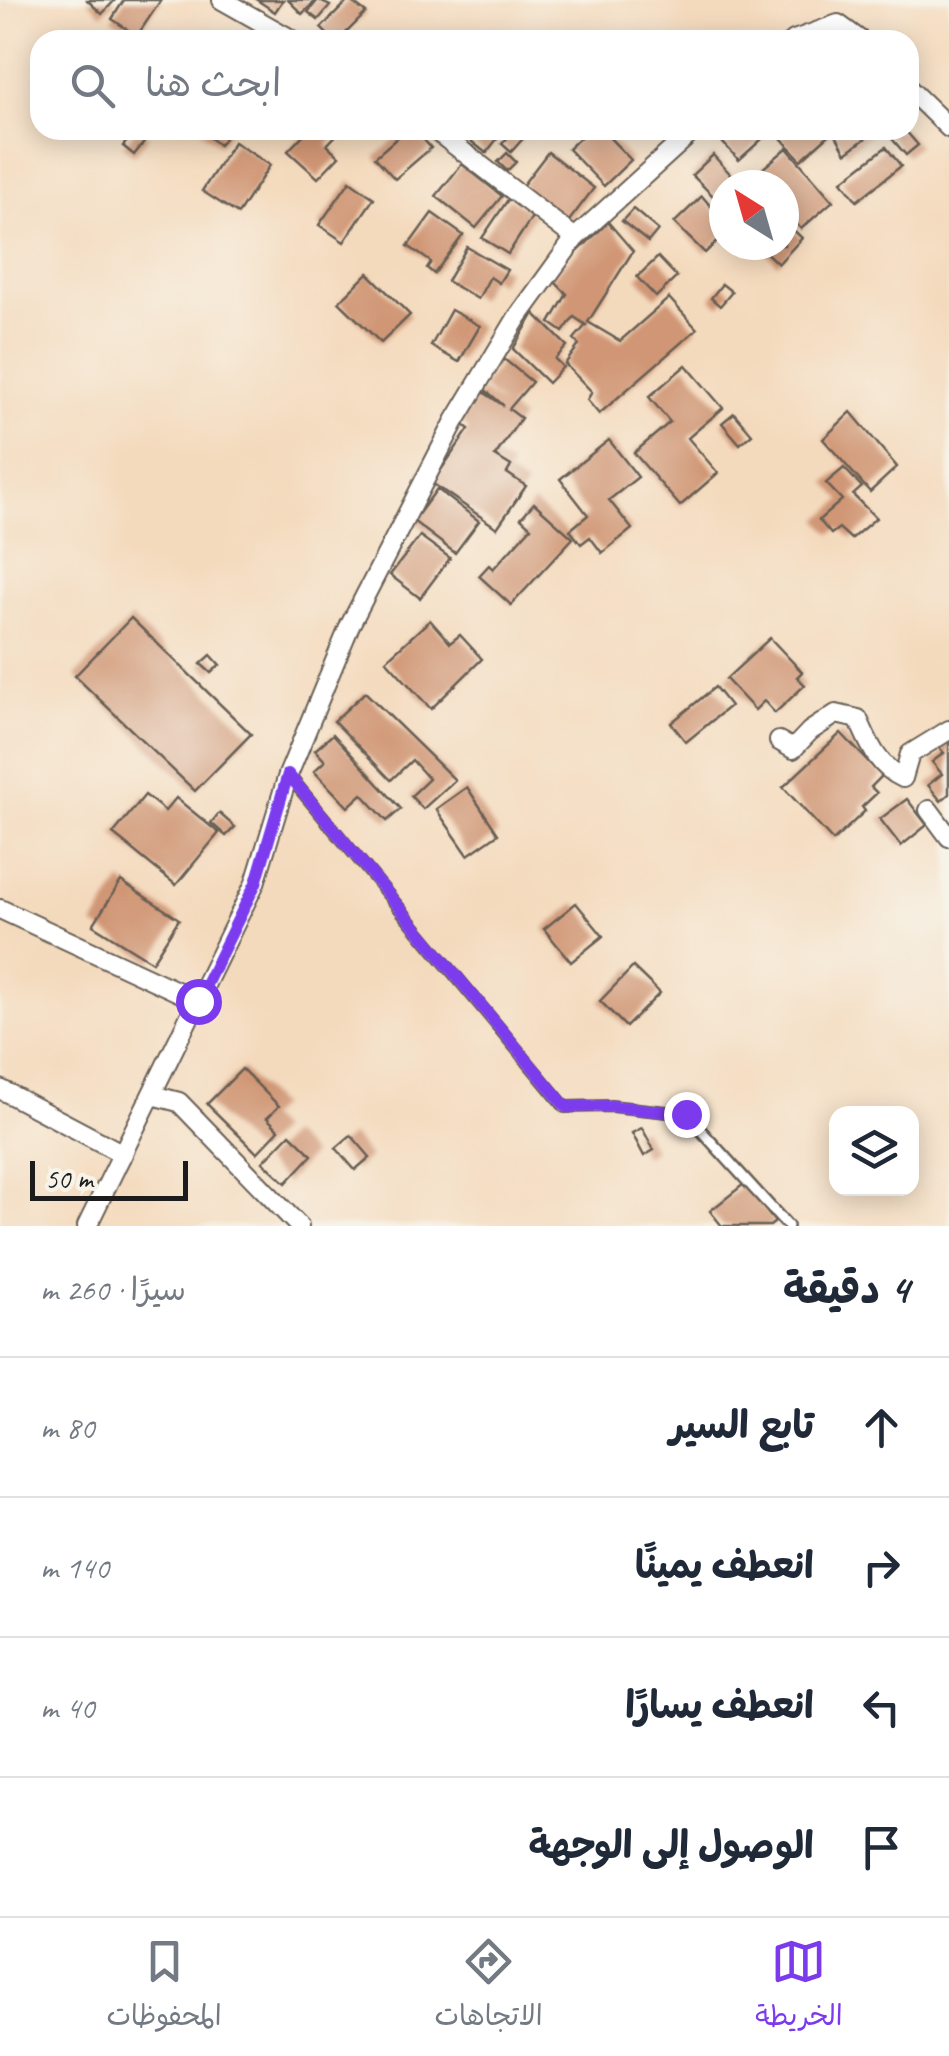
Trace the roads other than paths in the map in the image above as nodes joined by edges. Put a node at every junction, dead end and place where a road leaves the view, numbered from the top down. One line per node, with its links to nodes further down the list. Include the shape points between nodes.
1 (222, 0): 2 (street)
2 (275, 30)
3 (822, 30): 4 (street, via 838,24)
4 (846, 30)
5 (919, 99): 6 (street)
6 (949, 128)
7 (447, 140): 9 (street)
8 (683, 140): 9 (street)
9 (575, 238): 12 (street, via 455,421 350,625)
10 (949, 730): 11 (street, via 910,754 903,778 865,742 858,720 836,714 794,750)
11 (779, 740)
12 (288, 774): 16 (street, via 256,883); 22 (lane, via 566,1107 686,1114)
13 (930, 810): 14 (street)
14 (949, 837)
15 (0, 909): 16 (street)
16 (198, 1001): 18 (street)
17 (0, 1089): 19 (street)
18 (152, 1094): 19 (street); 21 (street, via 179,1102)
19 (123, 1154): 20 (street)
20 (87, 1226)
21 (299, 1226)
22 (788, 1226)

